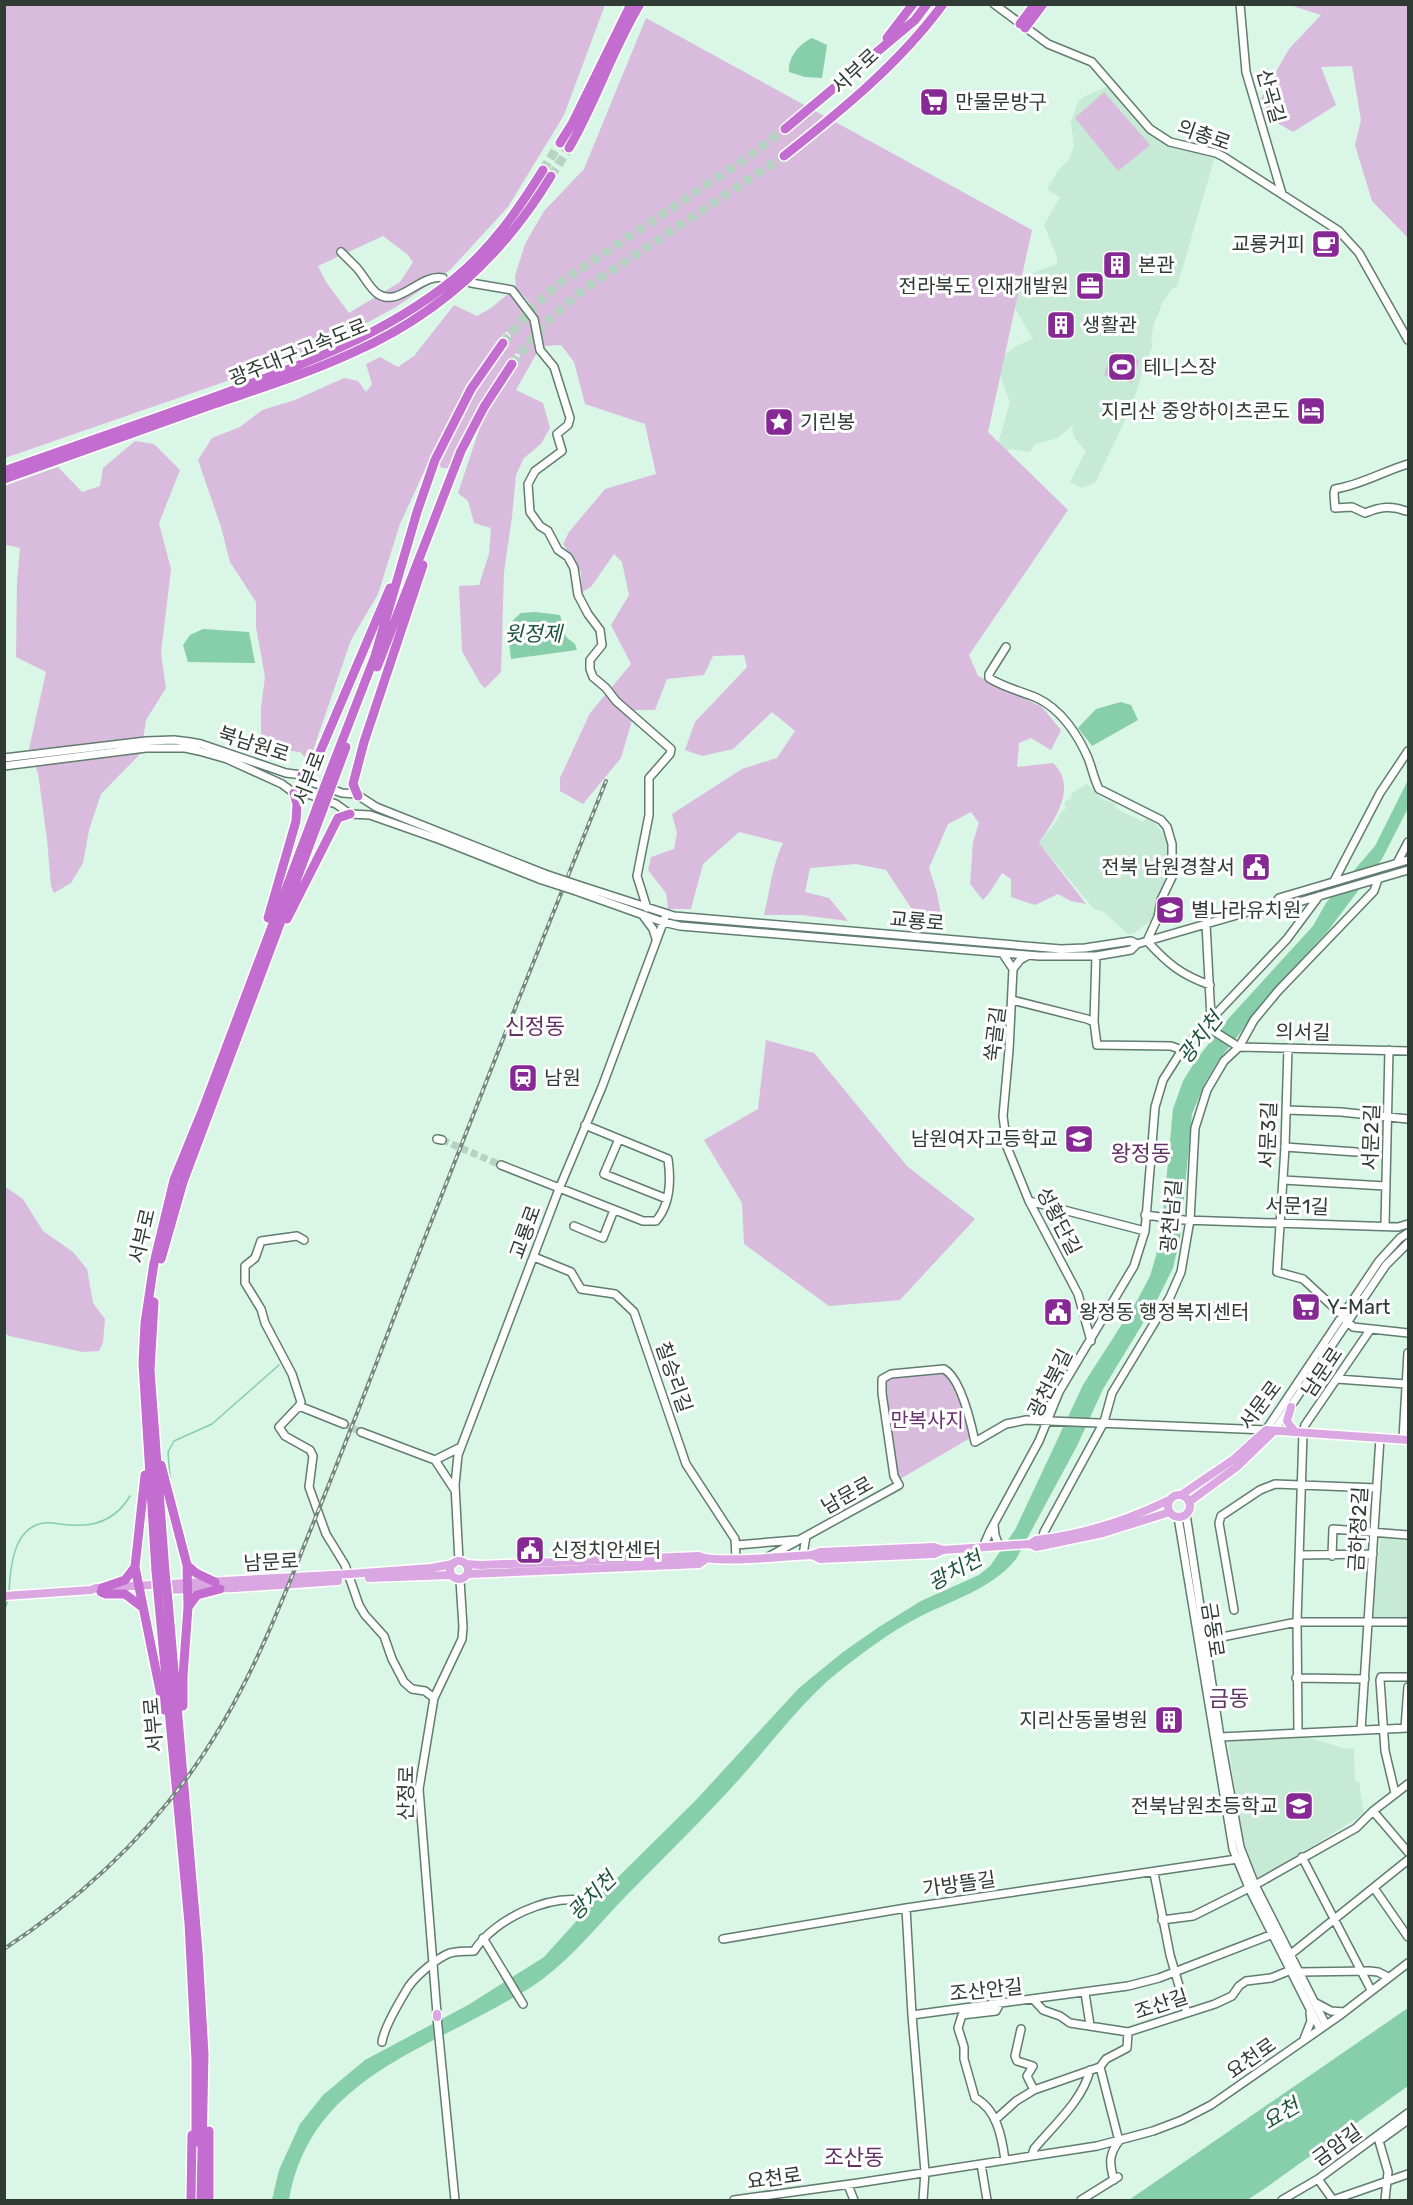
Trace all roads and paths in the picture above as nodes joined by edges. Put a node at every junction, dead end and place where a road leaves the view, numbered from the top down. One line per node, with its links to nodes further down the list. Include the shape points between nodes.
1 (631, 4): 2 (highway, via 564,145 590,109)
2 (640, 4)
3 (913, 4): 11 (highway)
4 (927, 4): 11 (highway, 서부로, via 915,20)
5 (943, 4): 13 (highway, 서부로, via 915,39 864,89)
6 (994, 4): 10 (street, 의총로)
7 (1035, 4): 10 (highway)
8 (1043, 4): 10 (highway)
9 (1240, 4): 14 (street, 산곡길, via 1246,72)
10 (1023, 26): 14 (street, 의총로, via 1048,44 1092,62 1160,136 1216,153)
11 (876, 53): 12 (highway, 서부로)
12 (785, 129)
13 (784, 156)
14 (1282, 194): 18 (street, 의총로, via 1351,242)
15 (341, 252): 16 (street, via 377,294 387,297 401,294 424,280)
16 (443, 278)
17 (471, 282): 46 (street, via 512,290 518,297 534,319 540,350 554,367 566,401 568,425 557,434 562,451 535,471 528,484 530,512 548,531 558,550 568,557 574,568 578,595 600,630 602,645 590,660 593,677 671,749 649,778 649,815 637,876)
18 (1408, 340)
19 (503, 343): 26 (highway, 서부로, via 450,427)
20 (512, 364): 21 (highway, 서부로)
21 (461, 451): 32 (highway, 서부로); 34 (highway, via 364,742 353,784)
22 (1408, 464): 25 (street, via 1354,486 1335,489 1334,493 1335,508 1352,507 1365,513 1394,506)
23 (4, 471): 24 (highway, 광주대구고속도로, via 287,371 368,336 435,293 474,261 547,173 519,225 472,275 427,310 374,343)
24 (4, 479)
25 (1406, 511)
26 (417, 512): 31 (highway, via 340,709 314,766); 32 (highway, 서부로, via 375,656)
27 (1006, 647): 51 (street, via 990,678 1056,711 1088,758 1099,789 1147,812 1167,827 1172,844 1172,877)
28 (1408, 751): 42 (street, via 1380,793)
29 (4, 758): 31 (street, 북남원로, via 174,740 201,744)
30 (4, 765): 33 (street, 북남원로, via 146,748 184,748 228,759)
31 (299, 775): 33 (street, via 289,782); 34 (street, 북남원로)
32 (330, 781): 59 (highway, 서부로, bridge)
33 (293, 792): 35 (street, 북남원로, via 317,797); 59 (highway, via 296,821 249,975)
34 (359, 797): 35 (street, via 362,805); 40 (street, 북남원로)
35 (353, 813): 40 (street, 북남원로, via 370,815); 59 (highway, via 338,818)
36 (1408, 842): 38 (street)
37 (1408, 860): 38 (street, 교룡로)
38 (1397, 863): 42 (street, 교룡로)
39 (1408, 870): 41 (street, 교룡로)
40 (544, 877): 46 (street, bridge)
41 (1378, 879): 43 (street, 교룡로); 63 (street, 광천남길, via 1374,891 1272,997)
42 (1334, 881): 45 (street, 교룡로, via 1279,897)
43 (1319, 896): 44 (street, 교룡로); 48 (street, 광천북길)
44 (1302, 900): 45 (street, 교룡로, via 1285,906); 48 (street)
45 (1275, 904): 49 (street, 교룡로)
46 (644, 912): 47 (street); 50 (street)
47 (665, 919): 50 (street, 교룡로); 52 (street, 교룡로, via 1061,949 1131,941); 53 (street, 교룡로, via 751,932)
48 (1300, 921): 60 (street, 광천북길)
49 (1206, 924): 51 (street, 교룡로); 57 (street)
50 (656, 941): 72 (street, 교룡로)
51 (1147, 941): 52 (street, 교룡로); 57 (street, via 1181,973)
52 (1137, 944): 55 (street, 교룡로, via 1131,950)
53 (1003, 954): 54 (street, 교룡로); 56 (street)
54 (1027, 956): 55 (street, 교룡로); 56 (street)
55 (1096, 956): 61 (street)
56 (1013, 969): 58 (street)
57 (1210, 986): 60 (street)
58 (1012, 1000): 61 (street, 쑥골길); 69 (street, 쑥골길)
59 (246, 1005): 106 (highway, 서부로, via 174,1180 153,1263 143,1363)
60 (1211, 1018): 62 (street, 광천북길)
61 (1094, 1022): 65 (street, via 1096,1045 1171,1046)
62 (1207, 1027): 63 (street); 65 (street, 광천북길)
63 (1236, 1046): 64 (street, 의서길); 84 (street, 광천남길, via 1215,1076 1198,1113)
64 (1288, 1048): 66 (street, 의서길); 68 (street, 서문3길)
65 (1182, 1050): 83 (street, 광천북길, via 1163,1080 1155,1107)
66 (1389, 1050): 67 (street, 의서길); 70 (street, 서문2길)
67 (1408, 1051)
68 (1286, 1110): 70 (street); 74 (street, 서문3길)
69 (1003, 1116): 81 (street, 성황단길, via 1010,1158)
70 (1388, 1117): 71 (street); 78 (street, 서문2길)
71 (1408, 1119)
72 (585, 1125): 73 (street); 79 (street, 교룡로)
73 (619, 1139): 80 (street, via 668,1160); 80 (street, via 604,1174)
74 (1285, 1147): 75 (street); 77 (street, 서문3길)
75 (1356, 1152)
76 (501, 1166): 79 (street)
77 (1283, 1180): 78 (street); 85 (street, 서문3길)
78 (1385, 1186): 88 (street, 서문2길)
79 (559, 1188): 82 (street); 94 (street, 교룡로)
80 (667, 1199): 82 (street, via 658,1219 652,1222)
81 (1029, 1201): 89 (street); 99 (street, 성황단길, via 1078,1294)
82 (614, 1210): 87 (street, via 603,1238)
83 (1149, 1215): 84 (street, 서문1길); 89 (street, 광천북길)
84 (1187, 1220): 85 (street, 서문1길); 109 (street, 광천남길, via 1179,1278 1112,1393)
85 (1280, 1223): 88 (street, 서문1길); 95 (street, via 1277,1272 1303,1279)
86 (1408, 1224): 88 (street, 서문1길)
87 (574, 1226)
88 (1388, 1226): 91 (street)
89 (1144, 1231): 99 (street, 광천북길, via 1134,1266)
90 (1408, 1233): 91 (street, 서문로)
91 (1400, 1238): 95 (street, 서문로, via 1379,1260)
92 (304, 1240): 104 (street, via 297,1236 261,1241 255,1258 245,1266 244,1275 292,1374)
93 (1408, 1243): 96 (street, 서문로, via 1386,1265)
94 (534, 1257): 117 (street, 교룡로); 134 (street, 칠승리길, via 571,1272 581,1289 615,1294 634,1312 686,1464)
95 (1342, 1314): 96 (street); 112 (street, 서문로)
96 (1348, 1323): 97 (street); 105 (street, 서문로)
97 (1370, 1330): 98 (street); 101 (street, 남문로)
98 (1408, 1333)
99 (1091, 1341): 103 (street, 광천북길)
100 (1408, 1353): 102 (street)
101 (1337, 1379): 102 (street); 114 (street, 남문로)
102 (1406, 1384): 116 (street)
103 (1055, 1401): 107 (street); 108 (street, 광천북길)
104 (299, 1406): 110 (street); 148 (street, via 283,1421 280,1431 313,1456 309,1487 313,1500 326,1534)
105 (1291, 1407): 112 (street, 서문로); 114 (main road, via 1287,1421)
106 (149, 1415): 144 (highway); 145 (highway); 172 (highway, 서부로, bridge)
107 (1033, 1420): 108 (street); 131 (street, 남문로, via 1006,1424 975,1442 958,1386 949,1371 885,1376 882,1394 894,1476 899,1485)
108 (1048, 1420): 109 (street); 127 (street, 광천북길)
109 (1100, 1422): 111 (street); 132 (street, 광천남길)
110 (344, 1424)
111 (1243, 1429): 112 (street); 118 (street, via 1249,1438)
112 (1270, 1430): 114 (main road); 118 (main road, 서문로); 125 (main road, 서문로, via 1238,1466)
113 (361, 1432): 119 (street)
114 (1299, 1432): 115 (main road); 120 (street)
115 (1380, 1438): 116 (main road); 121 (street, 금하정2길)
116 (1406, 1439)
117 (461, 1447): 119 (street); 122 (street, 교룡로, via 455,1470)
118 (1245, 1449): 123 (main road, 서문로)
119 (435, 1460): 122 (street)
120 (1301, 1484): 121 (street); 139 (street); 157 (street, via 1275,1484 1221,1516)
121 (1377, 1488): 129 (street, 금하정2길)
122 (456, 1494): 143 (street, 교룡로)
123 (1181, 1495): 124 (main road); 125 (main road)
124 (1169, 1500): 126 (main road, 금동로, via 1168,1508); 128 (main road)
125 (1189, 1502): 126 (main road, 금동로, via 1189,1509)
126 (1178, 1514): 128 (main road); 161 (street, 금동로); 178 (street, 금동로, via 1224,1802)
127 (994, 1525): 135 (street); 136 (street, 광천북길)
128 (1102, 1530): 132 (main road); 133 (main road, 남문로, via 1036,1547)
129 (1374, 1532): 130 (street); 137 (street, 금하정2길); 140 (street, via 1333,1529)
130 (1408, 1535)
131 (802, 1538): 134 (street); 138 (street, 남문로); 141 (street, 남문로)
132 (1042, 1539): 133 (main road)
133 (1030, 1544): 135 (main road, 남문로)
134 (736, 1545): 142 (street, 칠승리길)
135 (1000, 1546): 136 (main road, 남문로)
136 (983, 1547): 138 (main road, 남문로, via 934,1554 820,1559)
137 (1373, 1554): 140 (street); 158 (street, 금하정2길)
138 (807, 1555): 141 (main road, 남문로)
139 (1299, 1555): 140 (street); 159 (street)
140 (1332, 1556)
141 (768, 1557): 142 (main road, 남문로)
142 (736, 1558): 146 (main road, 남문로, via 706,1559 699,1564)
143 (459, 1563): 146 (main road, 남문로); 147 (main road, via 450,1569); 148 (main road, 남문로); 149 (main road)
144 (187, 1565): 150 (highway); 151 (highway)
145 (135, 1567): 152 (highway); 153 (highway, via 125,1580)
146 (520, 1567): 149 (main road, 남문로)
147 (451, 1575): 148 (main road, 남문로); 149 (main road, via 456,1579)
148 (351, 1577): 150 (main road, 남문로); 166 (street, via 359,1605 384,1636 404,1682)
149 (464, 1577): 166 (street, 산정로, via 462,1639)
150 (217, 1585): 151 (main road, 남문로); 155 (highway, via 197,1595)
151 (188, 1586): 152 (main road, 남문로); 155 (highway)
152 (139, 1588): 153 (main road, 남문로); 156 (highway)
153 (101, 1590): 154 (main road, 남문로); 156 (highway, via 106,1594 125,1594)
154 (9, 1596)
155 (188, 1606): 172 (highway)
156 (142, 1607): 172 (highway)
157 (1234, 1610)
158 (1369, 1621): 159 (street); 160 (street); 164 (street, 금하정2길)
159 (1297, 1622): 161 (street); 163 (street)
160 (1408, 1622)
161 (1207, 1640): 171 (street, 금동로)
162 (1408, 1677): 168 (street, via 1381,1677)
163 (1296, 1678): 164 (street); 170 (street)
164 (1365, 1679): 169 (street, 금하정2길)
165 (1408, 1687): 167 (street)
166 (435, 1698): 193 (street, 산정로, via 419,1789)
167 (1407, 1728): 168 (street)
168 (1382, 1729): 169 (street); 174 (street)
169 (1361, 1730): 170 (street)
170 (1298, 1732): 171 (street)
171 (1220, 1737): 178 (street, 금동로)
172 (179, 1769): 214 (highway, 서부로, via 198,1951); 215 (highway, 서부로)
173 (1408, 1784): 174 (street)
174 (1395, 1793): 175 (street)
175 (1373, 1811): 176 (street); 177 (street, via 1356,1828)
176 (1408, 1852)
177 (1302, 1857): 181 (street); 186 (street)
178 (1240, 1859): 180 (street, 가방뜰길); 181 (street, 금동로)
179 (1408, 1860): 182 (street)
180 (1154, 1873): 184 (street, 가방뜰길); 185 (street)
181 (1252, 1886): 185 (street, via 1193,1916); 187 (street, 금동로); 191 (street, 금동로)
182 (1374, 1888): 186 (street); 188 (street)
183 (587, 1901): 189 (street, via 534,1906)
184 (906, 1908): 190 (street); 207 (street, 가방뜰길)
185 (1162, 1920): 196 (street)
186 (1334, 1920): 191 (street); 195 (street)
187 (1273, 1935): 194 (street, 금동로); 196 (street)
188 (1408, 1937)
189 (483, 1938): 193 (street, via 474,1951 452,1952); 202 (street)
190 (723, 1939)
191 (1291, 1954): 197 (street, 금동로)
192 (1408, 1963): 198 (street, 요천로)
193 (433, 1965): 213 (street, via 409,1987); 235 (street, 산정로)
194 (1291, 1970): 204 (street, 금동로); 206 (street, 조산길, via 1272,1978 1246,1981 1232,1996)
195 (1362, 1971): 197 (street); 198 (street); 199 (street)
196 (1175, 1972): 200 (street); 206 (street)
197 (1300, 1972): 204 (street, 금동로)
198 (1388, 1977): 199 (street, 요천로)
199 (1371, 1990): 205 (street, 요천로)
200 (1085, 1993): 201 (street); 208 (street)
201 (1033, 1999): 203 (street, 조산안길); 208 (street, 조산안길, via 1043,2010 1070,2023)
202 (522, 2002)
203 (1000, 2003): 207 (street, 조산안길); 220 (street, via 996,2011 962,2014 958,2028 975,2098 983,2102)
204 (1311, 2003): 205 (street, via 1331,2012); 209 (street, 금동로); 212 (street, via 1311,2021)
205 (1344, 2012): 209 (street, 요천로)
206 (1187, 2013): 211 (street, 조산길)
207 (912, 2015): 226 (street, 가방뜰길)
208 (1090, 2025): 211 (street, 조산안길)
209 (1323, 2027): 212 (street, 요천로)
210 (1021, 2029): 218 (street, via 1015,2056 1017,2061 1032,2066 1027,2076)
211 (1128, 2032): 216 (street, 조산길, via 1127,2048 1106,2059)
212 (1303, 2041): 222 (street, 요천로, via 1211,2105 1182,2120)
213 (382, 2042)
214 (204, 2054): 233 (highway, 서부로); 234 (highway)
215 (196, 2060): 231 (highway); 232 (highway, 서부로)
216 (1100, 2067): 217 (street, 조산길); 222 (street)
217 (1090, 2070): 218 (street, 조산길); 223 (street, via 1075,2099)
218 (1034, 2090): 220 (street, 조산길)
219 (1408, 2113): 228 (street, 금암길)
220 (995, 2120): 224 (street)
221 (1408, 2120): 229 (street, via 1379,2141 1389,2172)
222 (1119, 2141): 223 (street, 요천로); 241 (street, via 1111,2151 1109,2165 1116,2178)
223 (1032, 2155): 224 (street, 요천로)
224 (1005, 2160): 225 (street, 요천로)
225 (981, 2164): 226 (street, 요천로); 240 (street)
226 (925, 2172): 230 (street, 요천로); 239 (street, 가방뜰길)
227 (1408, 2174): 229 (street)
228 (1318, 2179): 242 (street, 금암길); 243 (street)
229 (1387, 2181): 243 (street); 244 (street)
230 (848, 2185): 237 (street, 요천로); 238 (street)
231 (191, 2200)
232 (196, 2200)
233 (201, 2200)
234 (209, 2200)
235 (454, 2200)
236 (734, 2200): 237 (street, 요천로)
237 (747, 2200)
238 (854, 2200)
239 (923, 2200)
240 (987, 2200)
241 (1081, 2200)
242 (1282, 2200)
243 (1333, 2200)
244 (1385, 2200)

